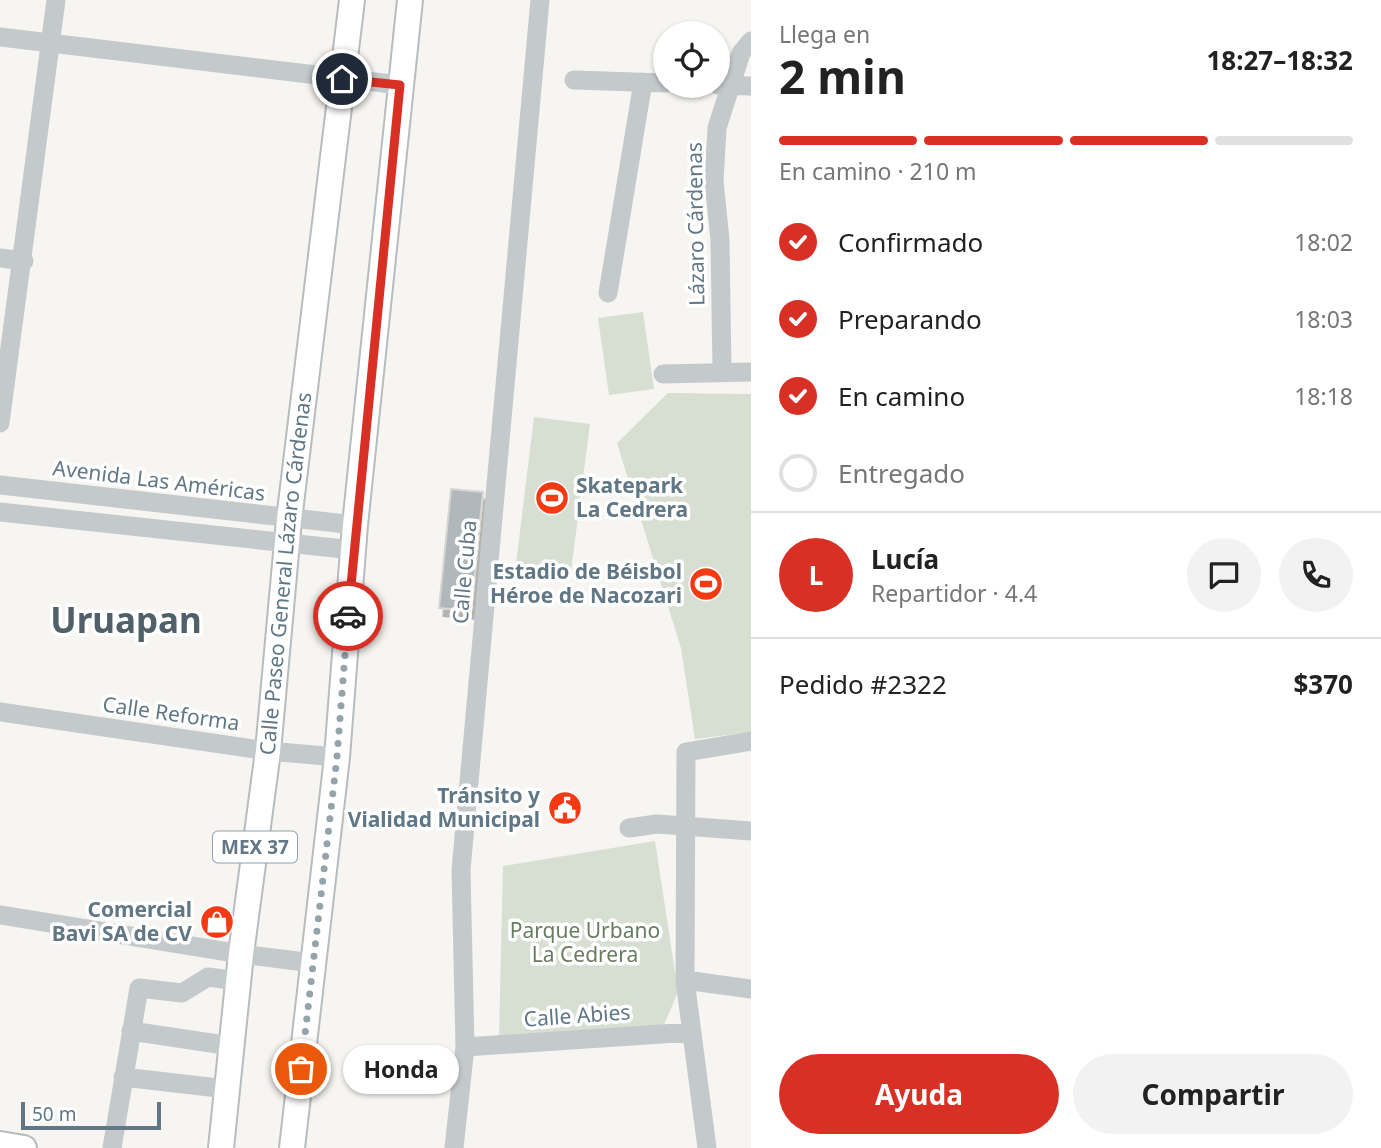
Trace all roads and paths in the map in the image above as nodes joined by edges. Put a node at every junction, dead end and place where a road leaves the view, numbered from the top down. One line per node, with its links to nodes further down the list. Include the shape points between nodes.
1 (56, 0): 7 (street)
2 (352, 0): 8 (main road, Calle Paseo General Lázaro Cárdenas / MEX 37)
3 (410, 0): 12 (main road, MEX 37)
4 (540, 0): 43 (street, Calle Cuba, via 461,870)
5 (0, 37): 7 (street)
6 (751, 41): 13 (street, Lázaro Cárdenas, via 741,53)
7 (50, 43): 8 (street); 15 (street)
8 (342, 79): 12 (street); 23 (main road, Calle Paseo General Lázaro Cárdenas / MEX 37)
9 (574, 80): 10 (street)
10 (643, 82): 11 (street); 16 (street)
11 (653, 82)
12 (400, 85): 24 (main road, MEX 37)
13 (734, 85): 17 (street, Lázaro Cárdenas, via 717,128 714,181 720,240)
14 (0, 258): 15 (street)
15 (24, 261): 20 (street)
16 (608, 293)
17 (722, 372): 18 (street); 19 (street)
18 (751, 372)
19 (663, 374)
20 (0, 423)
21 (0, 485): 23 (street, Avenida Las Américas)
22 (0, 512): 25 (street)
23 (289, 520): 24 (street, Avenida Las Américas); 25 (main road, Calle Paseo General Lázaro Cárdenas / MEX 37)
24 (355, 525): 26 (main road, MEX 37)
25 (286, 545): 26 (street); 29 (main road, Calle Paseo General Lázaro Cárdenas / MEX 37)
26 (353, 550): 30 (main road, MEX 37)
27 (0, 712): 29 (street, Calle Reforma)
28 (751, 741): 31 (street, via 686,752)
29 (268, 751): 30 (street, Calle Reforma); 35 (main road, Calle Paseo General Lázaro Cárdenas / MEX 37)
30 (337, 757): 36 (main road, MEX 37)
31 (686, 825): 32 (street); 33 (street); 37 (street)
32 (629, 828)
33 (751, 831)
34 (0, 915): 35 (street)
35 (241, 954): 36 (street); 38 (main road, Calle Paseo General Lázaro Cárdenas / MEX 37)
36 (313, 963): 50 (main road, MEX 37)
37 (685, 980): 39 (street); 41 (street)
38 (238, 981): 40 (street, via 208,977 182,993 142,987); 42 (main road, Calle Paseo General Lázaro Cárdenas / MEX 37)
39 (751, 989)
40 (131, 1031): 42 (street); 44 (street)
41 (692, 1032): 43 (street, Calle Abies); 52 (street)
42 (231, 1046): 45 (main road, Calle Paseo General Lázaro Cárdenas / MEX 37)
43 (465, 1046): 51 (street, Calle Cuba)
44 (123, 1077): 45 (street); 48 (street)
45 (227, 1089): 49 (main road, Calle Paseo General Lázaro Cárdenas / MEX 37)
46 (0, 1144): 47 (main road)
47 (24, 1148)
48 (112, 1148)
49 (221, 1148)
50 (292, 1148)
51 (454, 1148)
52 (707, 1148)

